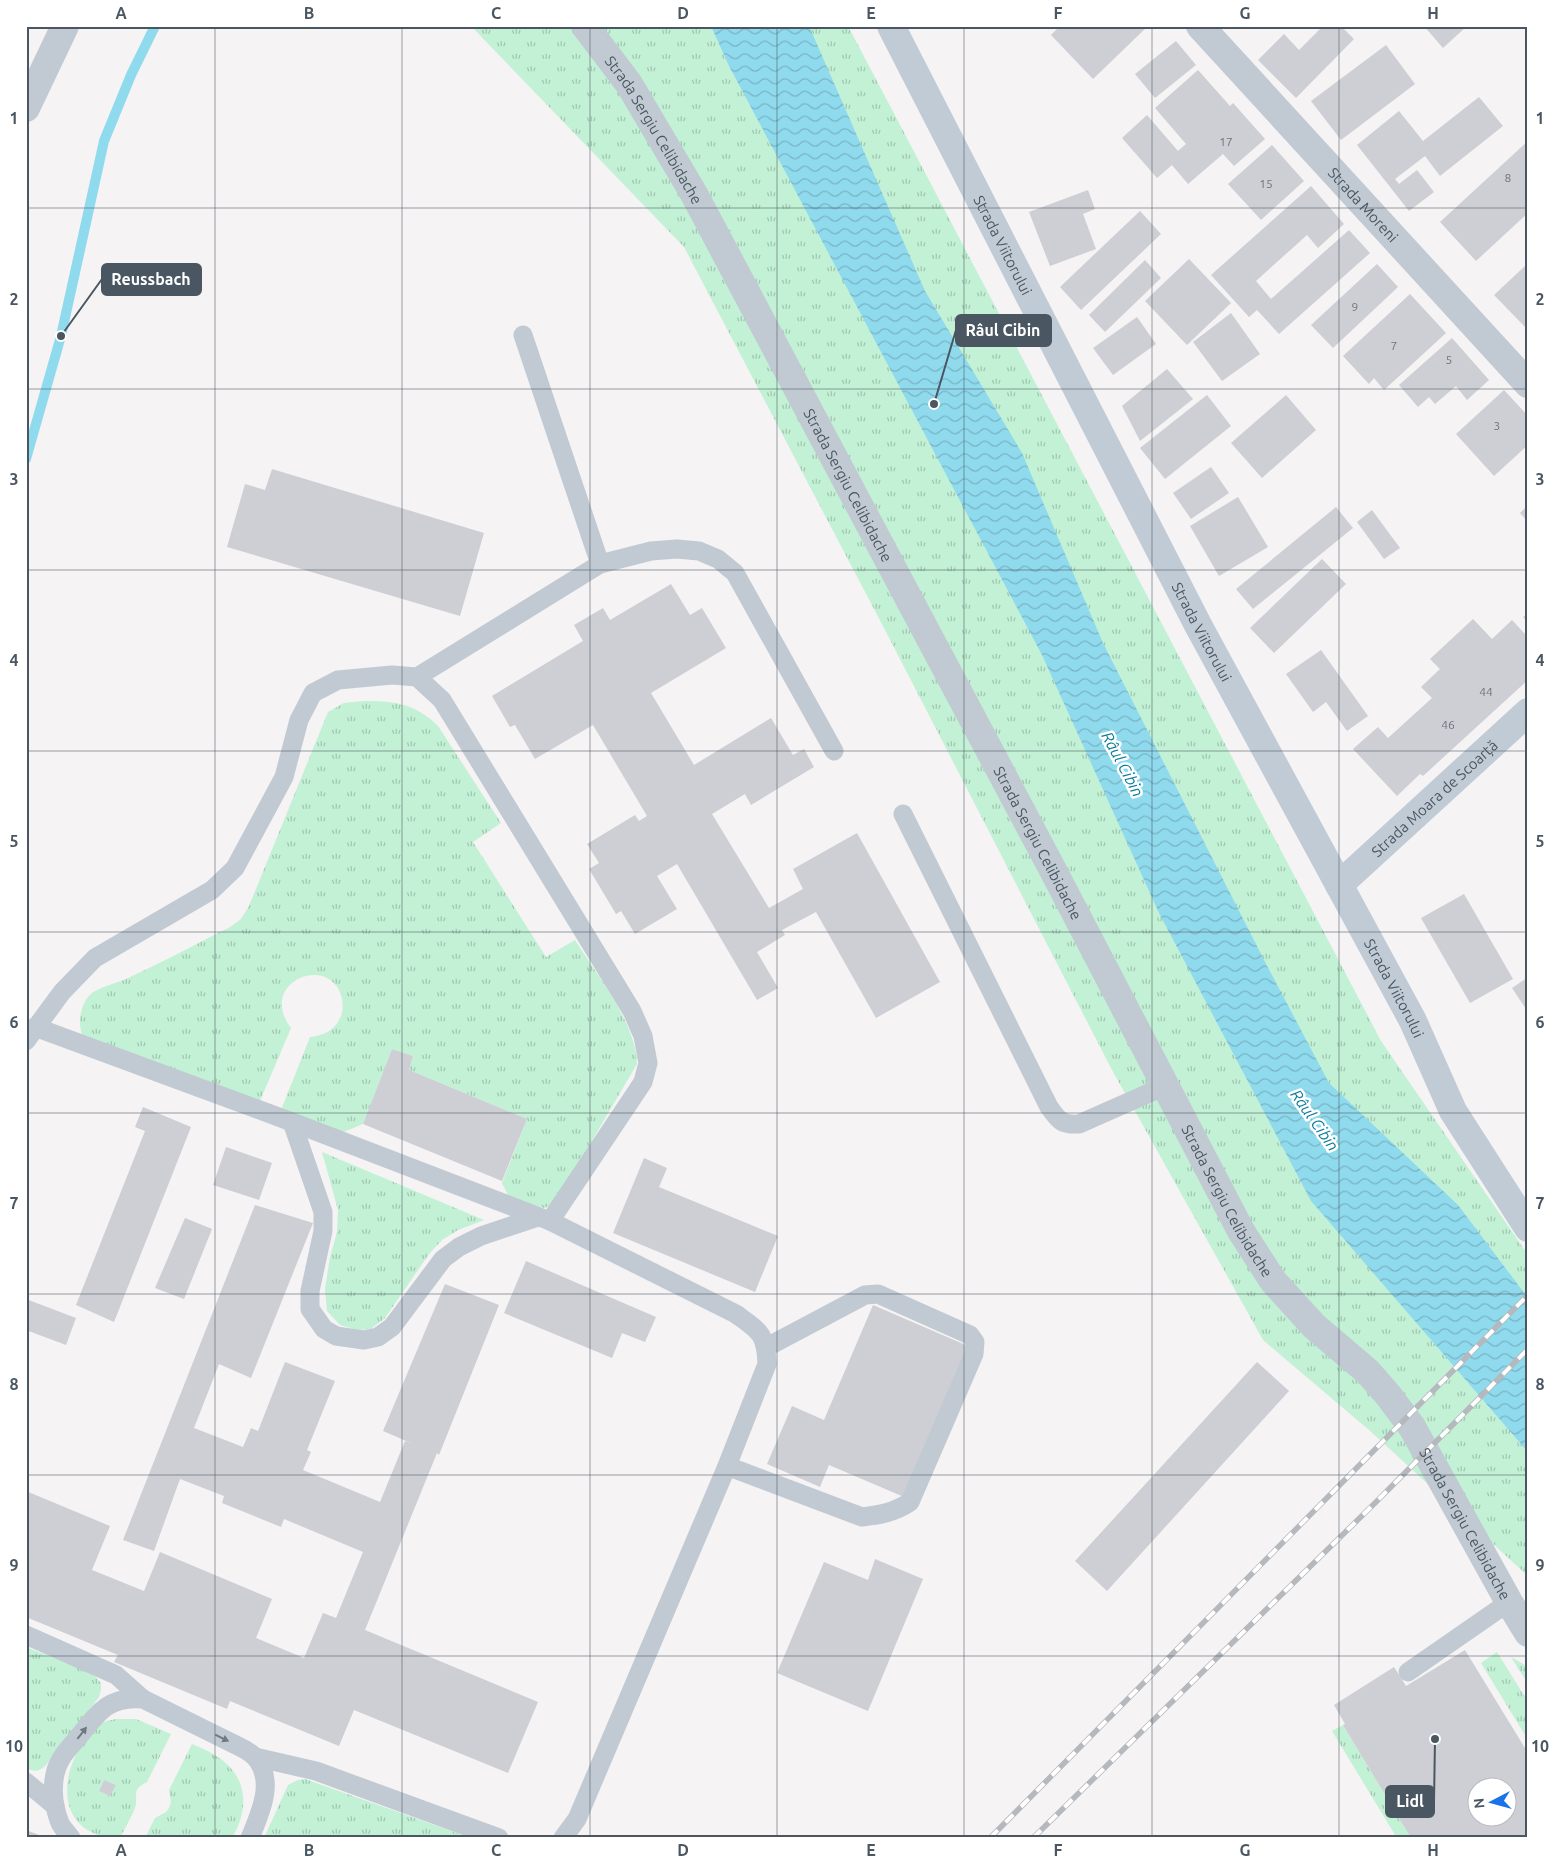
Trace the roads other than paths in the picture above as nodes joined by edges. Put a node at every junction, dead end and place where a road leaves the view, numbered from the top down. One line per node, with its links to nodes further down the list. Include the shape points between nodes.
1 (65, 26): 5 (street)
2 (585, 26): 15 (street, Strada Sergiu Celibidache, via 629,84 694,194)
3 (891, 26): 13 (street, Strada Viitorului, via 1198,625)
4 (1200, 26): 7 (street, Strada Moreni)
5 (26, 108)
6 (524, 335): 8 (lane)
7 (1528, 384)
8 (600, 564): 9 (lane); 11 (lane, via 677,549 699,551 718,559 735,574)
9 (417, 677): 14 (lane, via 392,675 338,680 313,693 299,720 284,777 235,868 212,890 95,958 62,992); 17 (lane, via 442,700 632,1011 643,1036 648,1063 642,1082)
10 (1528, 712): 13 (street, Strada Moara de Scoarță)
11 (834, 751)
12 (903, 814): 15 (lane, via 1058,1119 1068,1125 1079,1124)
13 (1339, 885): 18 (street, Strada Viitorului, via 1413,1021 1453,1111)
14 (31, 1034): 16 (lane)
15 (1165, 1086): 21 (street, Strada Sergiu Celibidache, via 1241,1231 1273,1281 1314,1326 1368,1372 1412,1427)
16 (292, 1122): 17 (lane); 17 (lane, via 323,1212 323,1231 310,1292 310,1309 324,1329 336,1336 364,1340 378,1337 392,1327 443,1259 454,1251 481,1236)
17 (544, 1219): 19 (lane, via 736,1314 760,1332)
18 (1528, 1228)
19 (767, 1347): 20 (lane, via 767,1364); 20 (lane, via 865,1295 878,1294 970,1335 975,1342 974,1354 910,1502 900,1509 862,1517)
20 (727, 1466): 32 (lane, via 577,1819)
21 (1509, 1602): 22 (street, Strada Sergiu Celibidache); 24 (lane)
22 (1528, 1633)
23 (26, 1635): 25 (lane, via 116,1674)
24 (1408, 1672)
25 (143, 1699): 26 (lane, one-way to 26); 28 (lane, one-way to 25, via 55,1773 61,1759 97,1713 114,1702 128,1698)
26 (255, 1757): 30 (lane, via 263,1773 266,1790); 31 (lane, via 316,1771)
27 (26, 1782): 28 (lane)
28 (55, 1806): 29 (lane, via 60,1824)
29 (72, 1838)
30 (250, 1838)
31 (499, 1838)
32 (563, 1838)

